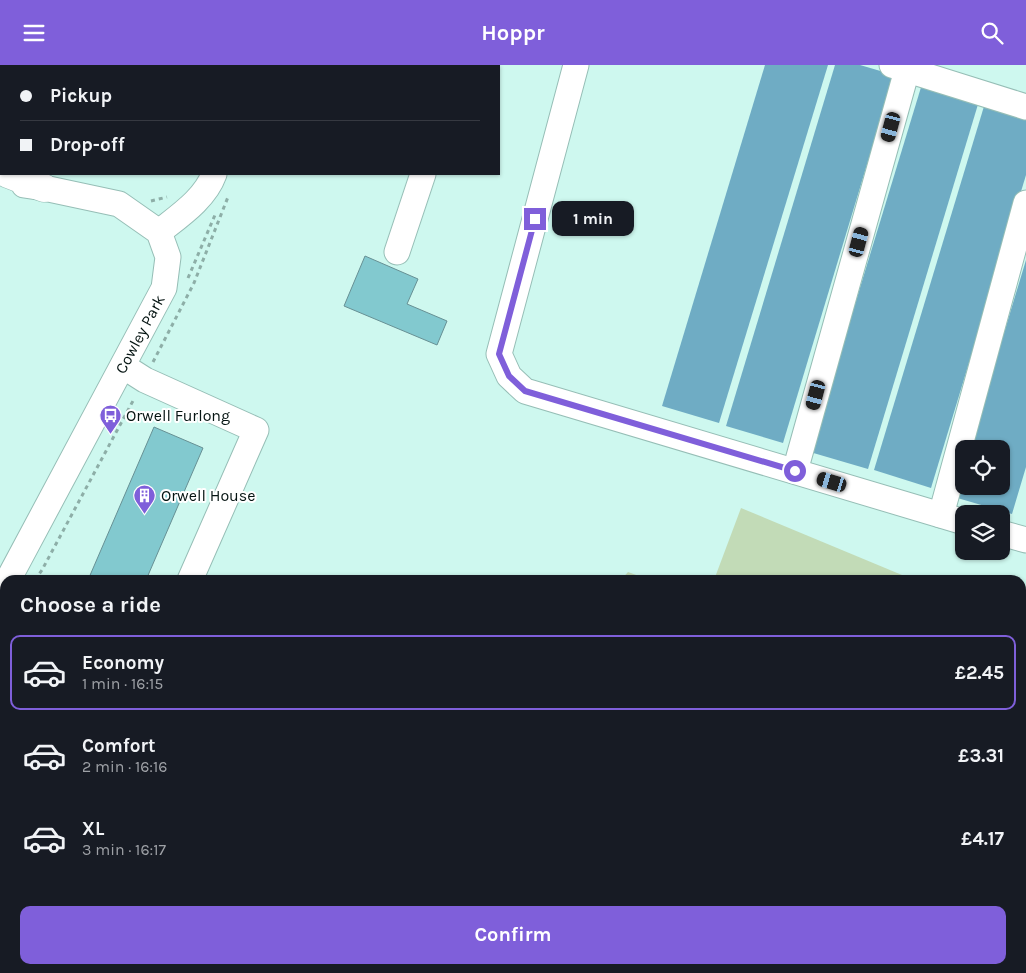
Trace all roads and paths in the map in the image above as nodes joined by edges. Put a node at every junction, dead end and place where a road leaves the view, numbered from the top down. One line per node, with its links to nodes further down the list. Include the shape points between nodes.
1 (576, 65): 13 (street, via 499,354 509,376 525,391)
2 (899, 67): 3 (street); 13 (street)
3 (1026, 107)
4 (11, 175): 8 (main road)
5 (214, 175): 10 (street, via 211,183 189,209)
6 (424, 175): 11 (street)
7 (0, 183): 8 (street)
8 (44, 188): 10 (street, via 119,204)
9 (1026, 203): 14 (street)
10 (159, 232): 12 (street, Cowley Park, via 168,257 164,288)
11 (397, 252)
12 (123, 366): 17 (street, Cowley Park); 18 (street, via 144,380 256,430)
13 (795, 471): 14 (street)
14 (952, 518)
15 (1010, 536): 16 (street)
16 (1026, 540)
17 (11, 575)
18 (192, 575)

